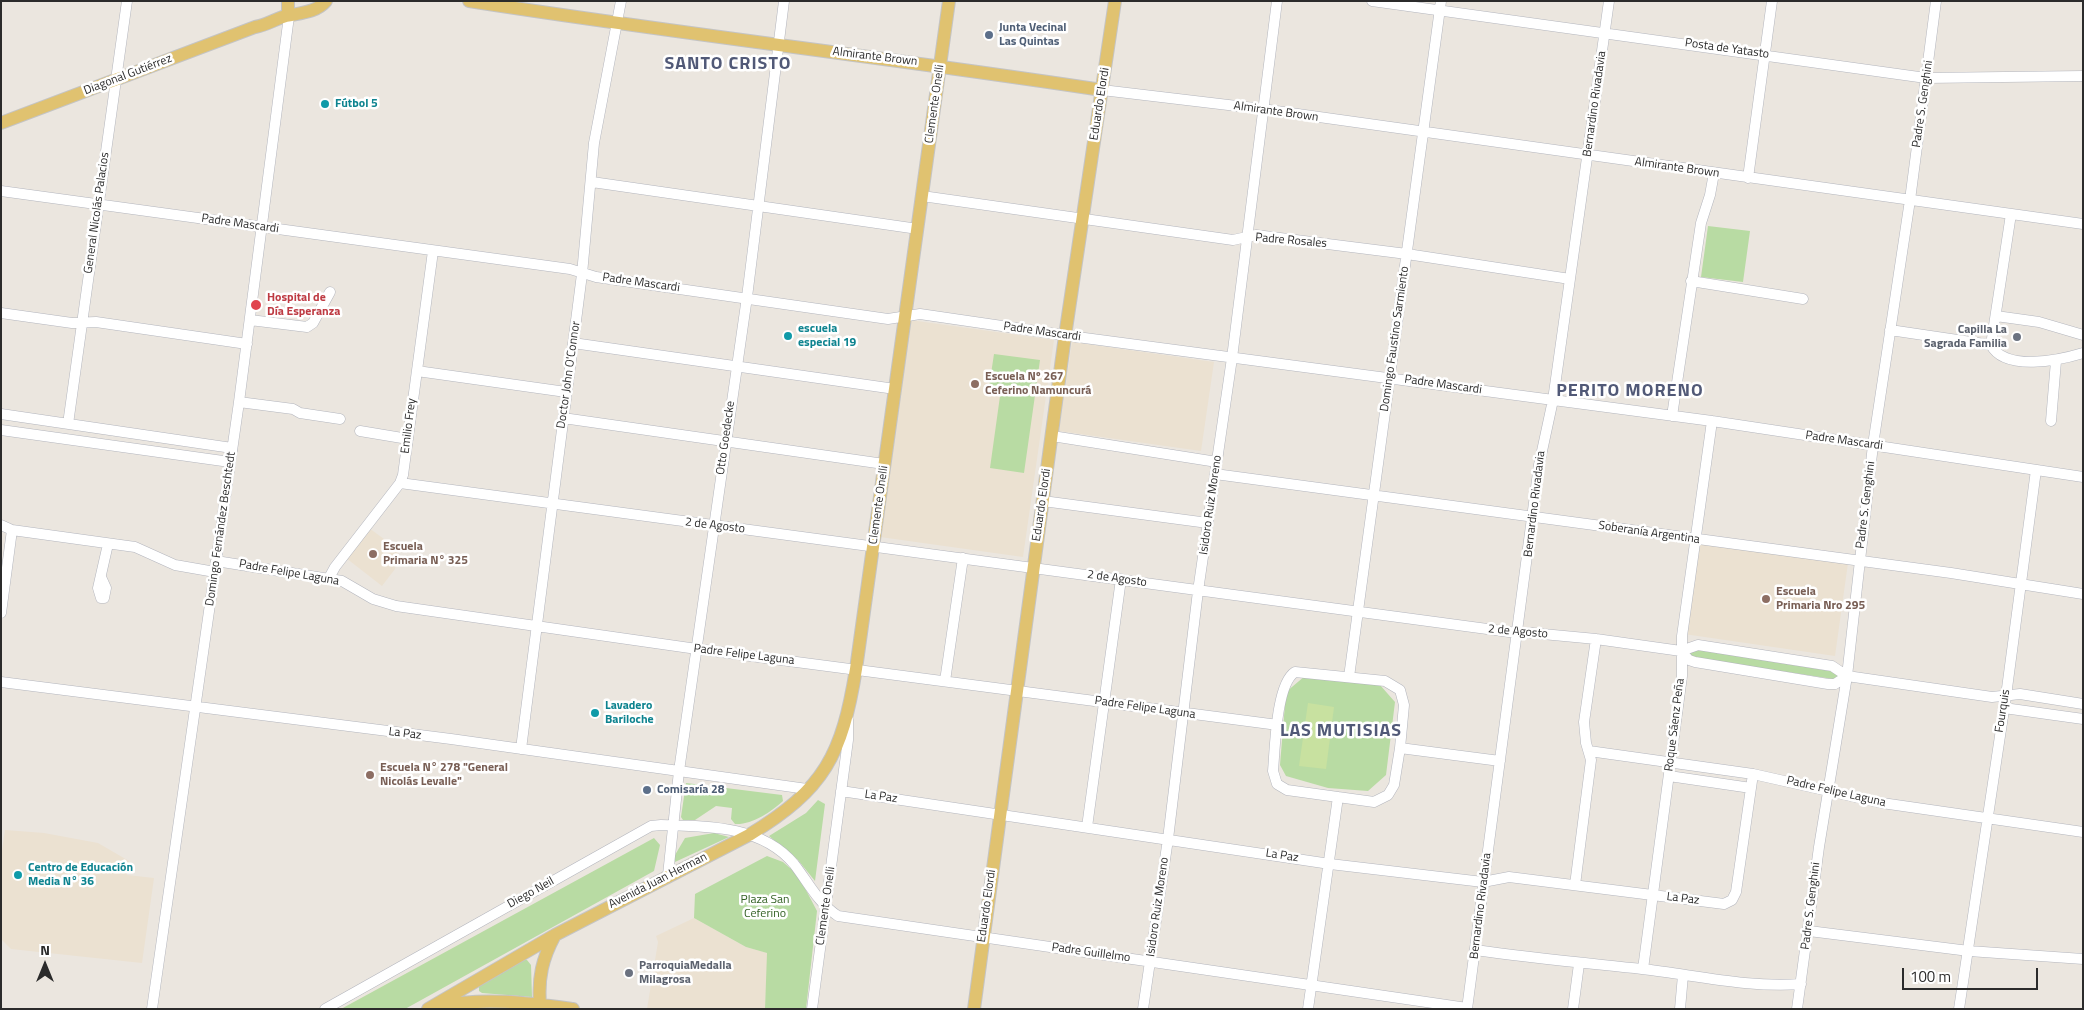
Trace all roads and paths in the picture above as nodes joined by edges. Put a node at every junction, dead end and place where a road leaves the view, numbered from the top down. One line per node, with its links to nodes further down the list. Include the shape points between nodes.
1 (127, 1): 24 (street, General Nicolás Palacios)
2 (469, 1): 16 (main road, Almirante Brown)
3 (621, 1): 16 (street, Doctor John O'Connor)
4 (784, 1): 18 (street, Otto Goedecke)
5 (949, 1): 21 (main road, Clemente Onelli)
6 (1115, 1): 25 (main road, Eduardo Elordi)
7 (1277, 1): 26 (street, Isidoro Ruiz Moreno)
8 (1372, 1): 13 (street, Posta de Yatasto)
9 (1609, 1): 17 (street, Bernardino Rivadavia)
10 (1772, 1): 20 (street)
11 (1936, 1): 23 (street, Padre S. Genghini)
12 (327, 2): 15 (main road, Diagonal Gutiérrez)
13 (1440, 6): 17 (street, Posta de Yatasto); 28 (street, Domingo Faustino Sarmiento)
14 (288, 10): 15 (main road, Diagonal Gutiérrez); 19 (street, Domingo Fernández Beschtedt); 24 (main road, Diagonal Gutiérrez, via 255,27)
15 (306, 13): 19 (street, Domingo Fernández Beschtedt, via 293,25)
16 (617, 24): 18 (main road, Almirante Brown); 32 (street, Doctor John O'Connor, via 596,133)
17 (1605, 33): 20 (street, Posta de Yatasto); 29 (street, Bernardino Rivadavia)
18 (779, 46): 21 (main road, Almirante Brown); 37 (street, Otto Goedecke)
19 (285, 49): 41 (street, Domingo Fernández Beschtedt)
20 (1765, 55): 23 (street, Posta de Yatasto); 31 (street)
21 (940, 66): 25 (main road, Almirante Brown); 34 (main road, Clemente Onelli)
22 (2083, 76): 23 (street, Posta de Yatasto)
23 (1926, 78): 35 (street, Padre S. Genghini)
24 (117, 79): 27 (main road, Diagonal Gutiérrez); 36 (street, General Nicolás Palacios)
25 (1102, 90): 26 (street, Almirante Brown); 39 (main road, Eduardo Elordi)
26 (1262, 110): 28 (street, Almirante Brown); 43 (street, Isidoro Ruiz Moreno)
27 (1, 123)
28 (1424, 132): 29 (street, Almirante Brown); 45 (street, Domingo Faustino Sarmiento)
29 (1588, 155): 30 (street, Almirante Brown); 47 (street, Bernardino Rivadavia)
30 (1714, 173): 31 (street, Almirante Brown); 48 (street)
31 (1748, 178): 35 (street, Almirante Brown)
32 (592, 182): 37 (street); 46 (street, Doctor John O'Connor)
33 (1, 191): 36 (street, Padre Mascardi)
34 (922, 196): 39 (street, Padre Rosales); 42 (main road, Clemente Onelli)
35 (1910, 200): 38 (street, Almirante Brown); 57 (street, Padre S. Genghini)
36 (98, 205): 41 (street, Padre Mascardi); 56 (street, General Nicolás Palacios)
37 (759, 207): 42 (street); 50 (street, Otto Goedecke)
38 (2011, 214): 40 (street, Almirante Brown); 53 (street)
39 (1082, 219): 43 (street, Padre Rosales, via 1233,240); 58 (main road, Eduardo Elordi)
40 (2083, 224)
41 (262, 227): 44 (street, Padre Mascardi); 55 (street, Domingo Fernández Beschtedt)
42 (918, 229): 54 (main road, Clemente Onelli)
43 (1247, 238): 45 (street, Padre Rosales, via 1256,235); 64 (street, Isidoro Ruiz Moreno)
44 (432, 251): 46 (street, Padre Mascardi); 67 (street, Emilio Frey)
45 (1407, 254): 47 (street, Padre Rosales); 68 (street, Domingo Faustino Sarmiento)
46 (582, 274): 50 (street, Padre Mascardi); 60 (street, Doctor John O'Connor)
47 (1570, 279): 71 (street, Bernardino Rivadavia)
48 (1691, 281): 51 (street); 74 (street)
49 (330, 292): 55 (street, via 307,327)
50 (747, 297): 54 (street, Padre Mascardi, via 888,319); 66 (street, Otto Goedecke)
51 (1803, 299)
52 (1, 313): 56 (street)
53 (1996, 316): 59 (street, via 2039,322); 62 (street)
54 (906, 317): 58 (street, Padre Mascardi, via 920,314); 69 (main road, Clemente Onelli)
55 (250, 320): 61 (street, Domingo Fernández Beschtedt)
56 (81, 323): 61 (street, via 96,322); 79 (street, General Nicolás Palacios)
57 (1890, 330): 62 (street); 85 (street, Padre S. Genghini)
58 (1065, 336): 64 (street, Padre Mascardi); 82 (main road, Eduardo Elordi)
59 (2083, 336)
60 (573, 343): 66 (street); 70 (street, Doctor John O'Connor)
61 (247, 344): 72 (street, Domingo Fernández Beschtedt)
62 (1991, 345): 65 (street, via 1998,354 2011,359)
63 (2083, 353): 65 (street)
64 (1232, 358): 68 (street, Padre Mascardi); 88 (street, Isidoro Ruiz Moreno)
65 (2056, 361): 78 (street)
66 (736, 366): 69 (street); 84 (street, Otto Goedecke)
67 (417, 371): 70 (street); 83 (street, Emilio Frey)
68 (1390, 378): 71 (street, Padre Mascardi); 94 (street, Domingo Faustino Sarmiento)
69 (895, 389): 89 (main road, Clemente Onelli)
70 (566, 392): 75 (street, Doctor John O'Connor)
71 (1553, 400): 74 (street, Padre Mascardi); 97 (street, Bernardino Rivadavia, via 1539,464)
72 (239, 402): 76 (street); 86 (street, Domingo Fernández Beschtedt)
73 (1, 414): 79 (street)
74 (1672, 416): 77 (street, Padre Mascardi)
75 (563, 418): 84 (street); 96 (street, Doctor John O'Connor)
76 (340, 419)
77 (1712, 421): 85 (street, Padre Mascardi); 102 (street, Roque Sáenz Peña)
78 (2051, 421)
79 (68, 424): 86 (street)
80 (1, 430): 87 (street)
81 (360, 431): 83 (street)
82 (1052, 436): 88 (street); 95 (main road, Eduardo Elordi)
83 (408, 439): 93 (street, Emilio Frey)
84 (726, 441): 89 (street); 100 (street, Otto Goedecke)
85 (1873, 445): 90 (street, Padre Mascardi); 107 (street, Padre S. Genghini)
86 (232, 448): 87 (street, Domingo Fernández Beschtedt)
87 (230, 462): 106 (street, Domingo Fernández Beschtedt)
88 (1217, 462): 91 (street, Isidoro Ruiz Moreno)
89 (884, 464): 104 (main road, Clemente Onelli)
90 (2036, 470): 92 (street, Padre Mascardi); 113 (street, Fourquis)
91 (1215, 474): 94 (street, Soberanía Argentina); 98 (street, Isidoro Ruiz Moreno)
92 (2083, 477)
93 (400, 483): 96 (street, 2 de Agosto); 111 (street, Emilio Frey, via 334,567)
94 (1373, 496): 97 (street, Soberanía Argentina); 116 (street, Domingo Faustino Sarmiento)
95 (1043, 501): 98 (street); 108 (main road, Eduardo Elordi)
96 (552, 505): 100 (street, 2 de Agosto); 118 (street, Doctor John O'Connor)
97 (1533, 517): 102 (street, Soberanía Argentina); 119 (street, Bernardino Rivadavia)
98 (1208, 523): 114 (street, Isidoro Ruiz Moreno)
99 (1, 525): 101 (street)
100 (714, 526): 104 (street, 2 de Agosto); 121 (street, Otto Goedecke)
101 (12, 530): 103 (street); 117 (street)
102 (1695, 539): 107 (street, Soberanía Argentina); 122 (street, Roque Sáenz Peña)
103 (108, 544): 109 (street, via 148,551 182,567); 110 (street)
104 (873, 546): 105 (street, 2 de Agosto); 123 (main road, Clemente Onelli)
105 (963, 558): 108 (street, 2 de Agosto); 126 (street)
106 (216, 561): 109 (street, Domingo Fernández Beschtedt); 111 (street, Padre Felipe Laguna)
107 (1858, 562): 113 (street, Soberanía Argentina); 124 (street, Padre S. Genghini)
108 (1034, 568): 112 (street, 2 de Agosto); 128 (main road, Eduardo Elordi)
109 (215, 572): 132 (street, Domingo Fernández Beschtedt)
110 (101, 577)
111 (329, 578): 118 (street, Padre Felipe Laguna, via 350,584 373,599 396,606)
112 (1121, 579): 114 (street, 2 de Agosto); 130 (street)
113 (2020, 584): 115 (street, Soberanía Argentina); 129 (street, Fourquis)
114 (1198, 591): 116 (street, 2 de Agosto); 135 (street, Isidoro Ruiz Moreno)
115 (2083, 594)
116 (1358, 611): 119 (street, 2 de Agosto); 125 (street, Domingo Faustino Sarmiento)
117 (1, 613)
118 (537, 625): 121 (street, Padre Felipe Laguna); 139 (street, Doctor John O'Connor)
119 (1517, 633): 120 (street, 2 de Agosto); 141 (street, Bernardino Rivadavia)
120 (1596, 639): 122 (street, 2 de Agosto); 140 (street, via 1584,722)
121 (697, 649): 123 (street, Padre Felipe Laguna); 143 (street, Otto Goedecke)
122 (1681, 651): 124 (street, 2 de Agosto, via 1698,645 1832,666); 124 (street, 2 de Agosto, via 1695,662 1828,684 1835,684); 142 (street, Roque Sáenz Peña, via 1682,676)
123 (856, 669): 126 (street, Padre Felipe Laguna); 134 (main road, Clemente Onelli)
124 (1847, 676): 129 (street, 2 de Agosto, via 1992,697); 149 (street, Padre S. Genghini)
125 (1349, 677): 137 (street, via 1302,672 1290,675 1283,689); 138 (street, via 1385,682 1400,690 1404,704)
126 (944, 681): 128 (street, Padre Felipe Laguna)
127 (1, 682): 132 (street, La Paz)
128 (1017, 690): 130 (street, Padre Felipe Laguna); 151 (main road, Eduardo Elordi)
129 (2006, 696): 131 (street, 2 de Agosto, via 2020,694); 133 (street, Fourquis)
130 (1103, 702): 135 (street, Padre Felipe Laguna); 154 (street)
131 (2083, 704)
132 (195, 707): 139 (street, La Paz); 179 (street, Domingo Fernández Beschtedt)
133 (2004, 708): 136 (street); 152 (street, Fourquis)
134 (848, 714): 147 (main road, Avenida Juan Herman, via 832,759); 148 (street, Clemente Onelli)
135 (1183, 714): 137 (street, Padre Felipe Laguna); 157 (street, Isidoro Ruiz Moreno)
136 (2083, 719)
137 (1278, 725): 150 (street, via 1273,771 1277,784 1287,790)
138 (1400, 748): 141 (street); 150 (street, via 1394,785 1388,795 1374,802)
139 (520, 749): 143 (street, La Paz)
140 (1589, 750): 142 (street, Padre Felipe Laguna); 161 (street, via 1591,760)
141 (1500, 761): 160 (street, Bernardino Rivadavia)
142 (1671, 761): 144 (street, Padre Felipe Laguna); 145 (street, Roque Sáenz Peña)
143 (679, 771): 147 (street, La Paz); 153 (street, Otto Goedecke)
144 (1753, 774): 146 (street); 149 (street, Padre Felipe Laguna)
145 (1669, 776): 146 (street); 162 (street, Roque Sáenz Peña)
146 (1751, 788): 162 (street, La Paz, via 1736,892 1732,900 1724,904)
147 (808, 790): 156 (main road, Avenida Juan Herman, via 777,818)
148 (841, 791): 151 (street, La Paz); 163 (street, Clemente Onelli)
149 (1829, 793): 152 (street, Padre Felipe Laguna); 164 (street, Padre S. Genghini)
150 (1338, 797): 158 (street)
151 (1000, 814): 154 (street, La Paz); 166 (main road, Eduardo Elordi)
152 (1986, 820): 155 (street, Padre Felipe Laguna); 168 (street, Fourquis)
153 (674, 825): 156 (street, Diego Neil, via 716,827); 159 (street, Otto Goedecke); 180 (street, Diego Neil, via 651,826)
154 (1087, 827): 157 (street, La Paz)
155 (2083, 832)
156 (749, 835): 159 (main road, Avenida Juan Herman); 163 (street, Padre Guillelmo, via 786,856)
157 (1168, 839): 158 (street, La Paz); 170 (street, Isidoro Ruiz Moreno)
158 (1330, 864): 160 (street, La Paz); 175 (street)
159 (668, 875): 165 (main road, Avenida Juan Herman)
160 (1483, 882): 161 (street, La Paz, via 1509,877); 167 (street, Bernardino Rivadavia)
161 (1575, 885): 162 (street, La Paz)
162 (1653, 895): 172 (street, Roque Sáenz Peña)
163 (826, 908): 166 (street, Padre Guillelmo, via 838,916); 182 (street, Clemente Onelli)
164 (1809, 931): 168 (street); 174 (street, Padre S. Genghini)
165 (555, 935): 176 (main road, via 544,955); 177 (main road, Avenida Juan Herman)
166 (983, 939): 170 (street, Padre Guillelmo); 183 (main road, Eduardo Elordi)
167 (1475, 950): 171 (street); 178 (street, Bernardino Rivadavia)
168 (1969, 951): 169 (street); 189 (street, Fourquis)
169 (2083, 959)
170 (1150, 961): 175 (street, Padre Guillelmo); 184 (street, Isidoro Ruiz Moreno)
171 (1579, 964): 172 (street); 186 (street)
172 (1642, 970): 173 (street)
173 (1683, 975): 174 (street, via 1763,984); 187 (street)
174 (1801, 984): 188 (street, Padre S. Genghini)
175 (1312, 986): 178 (street, Padre Guillelmo); 185 (street)
176 (538, 1007): 177 (main road, via 497,1000 465,1001); 181 (main road)
177 (429, 1008)
178 (1467, 1008)
179 (152, 1009)
180 (325, 1009)
181 (573, 1009)
182 (812, 1009)
183 (974, 1009)
184 (1143, 1009)
185 (1308, 1009)
186 (1573, 1009)
187 (1680, 1009)
188 (1797, 1009)
189 (1959, 1009)

